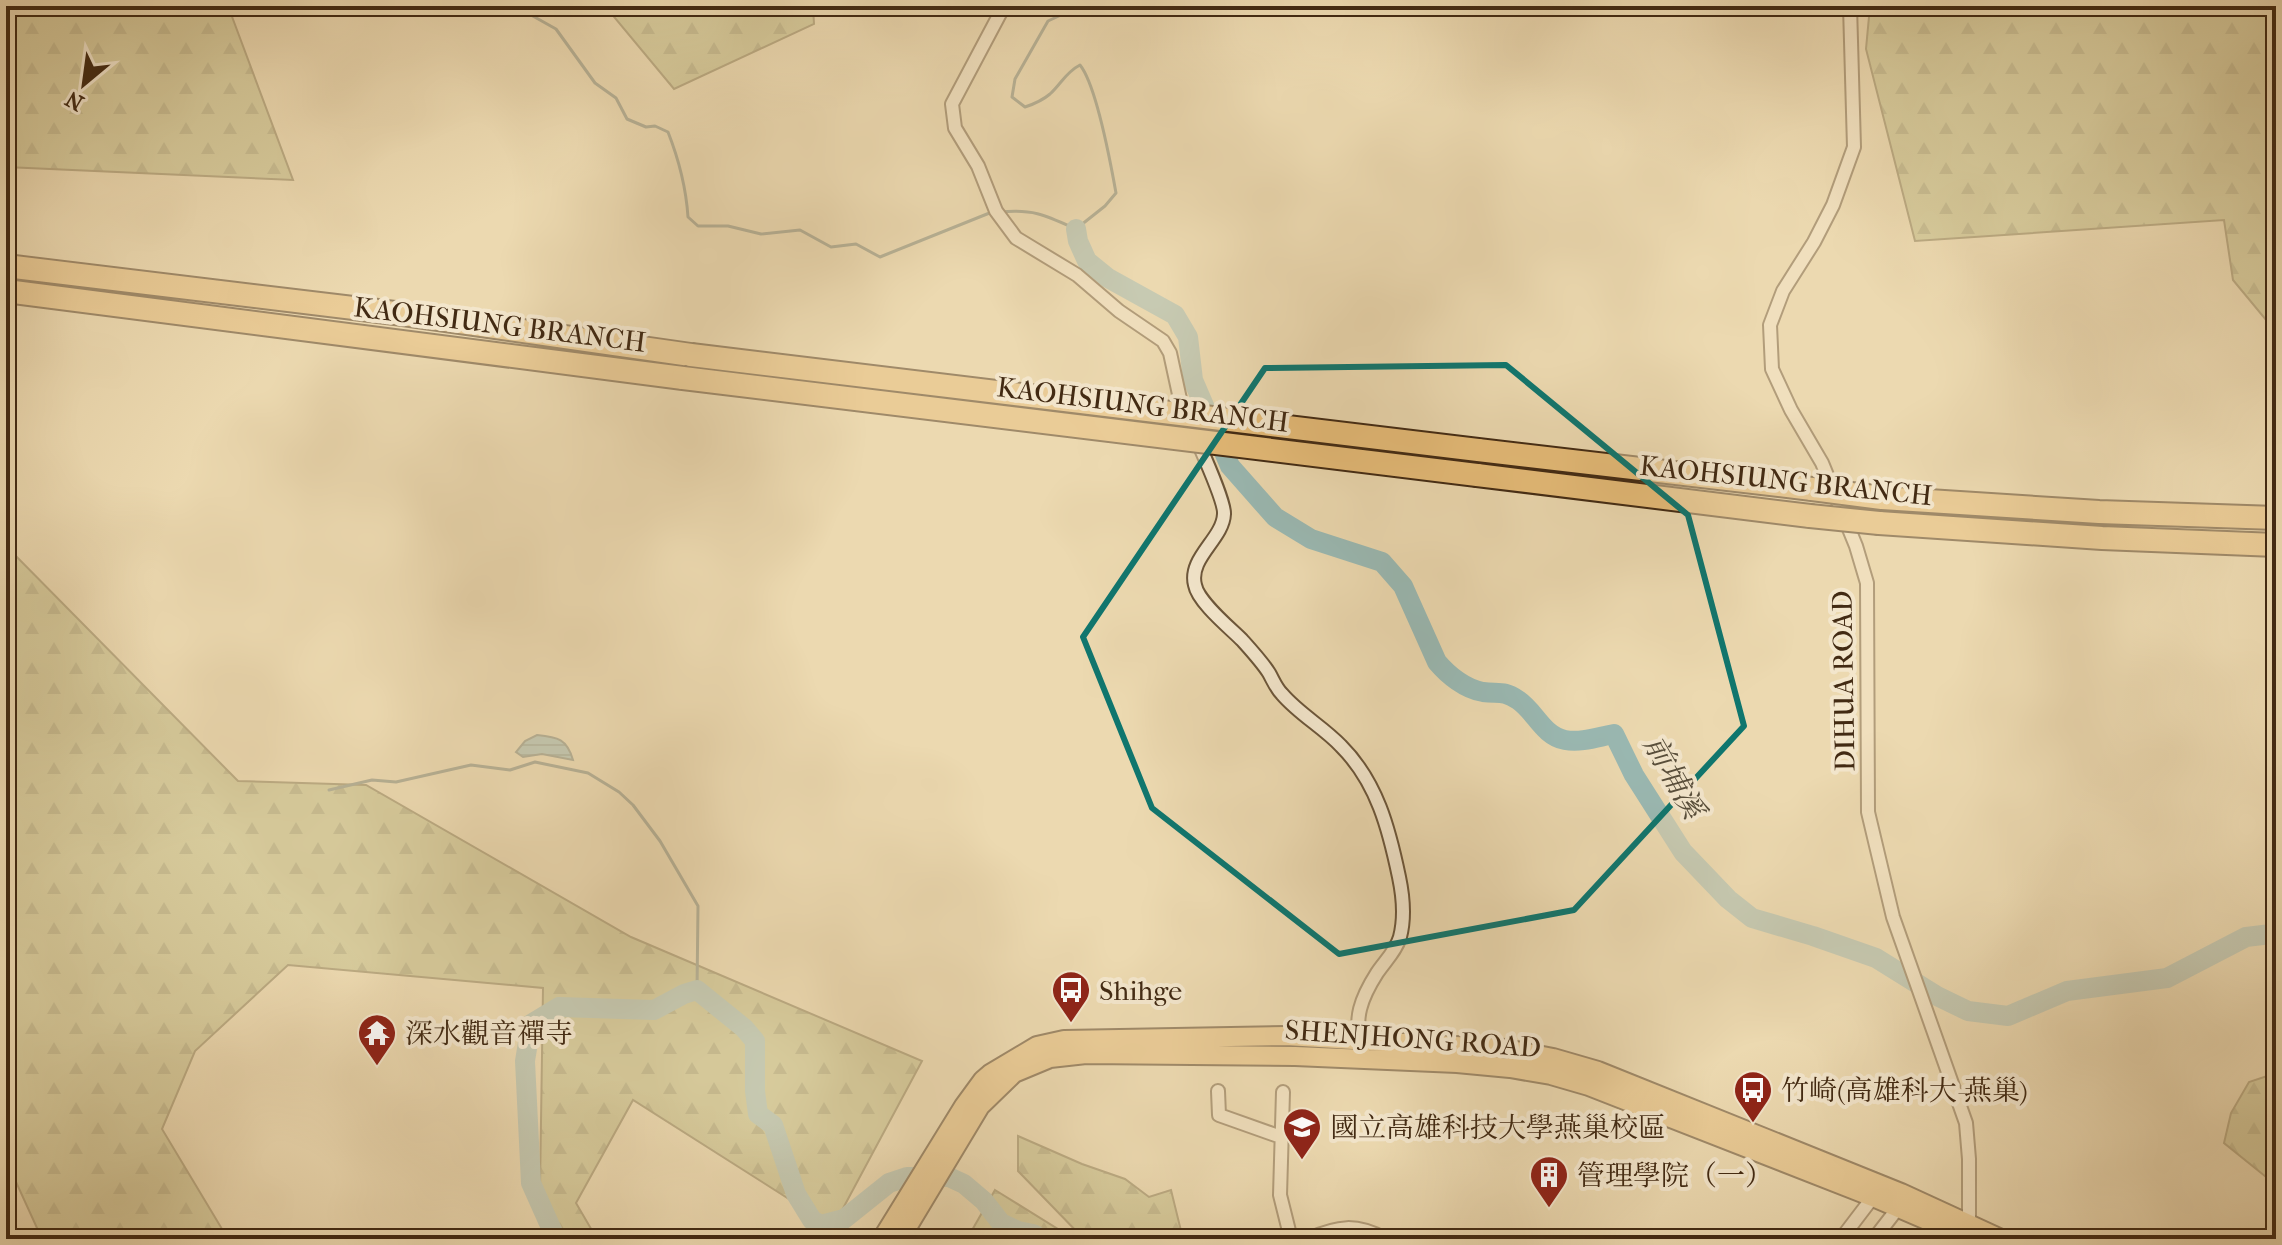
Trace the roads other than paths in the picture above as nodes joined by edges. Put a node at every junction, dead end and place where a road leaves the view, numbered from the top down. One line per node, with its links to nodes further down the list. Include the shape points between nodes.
1 (1004, 6): 7 (street, via 952,104 955,128 996,211 1016,238 1077,275 1163,341 1225,511 1202,555 1194,585 1280,692 1341,745 1373,787 1400,880 1403,909 1400,937 1363,1001)
2 (1850, 6): 15 (street, DIHUA ROAD, via 1854,147 1833,205 1783,291 1770,325 1772,369 1822,463 1867,583 1868,812 1893,917 1966,1123)
3 (6, 266): 5 (highway, KAOHSIUNG BRANCH, bridge, via 691,355 1882,498)
4 (6, 291): 6 (highway, KAOHSIUNG BRANCH, bridge, via 1810,516)
5 (2276, 518)
6 (2276, 545)
7 (1360, 1034): 8 (street); 11 (main road, SHENJHONG ROAD, via 1064,1040 1037,1046 990,1074); 14 (main road, SHENJHONG ROAD, via 1506,1049 1598,1071)
8 (1373, 1059): 11 (main road, SHENJHONG ROAD, via 1050,1058 1014,1073); 13 (main road, SHENJHONG ROAD, via 1551,1075)
9 (1218, 1091): 12 (street, via 1219,1115)
10 (1283, 1092): 12 (street)
11 (972, 1106): 16 (main road); 17 (main road)
12 (1281, 1137): 18 (street, via 1280,1195)
13 (1873, 1197): 14 (main road, SHENJHONG ROAD); 21 (street)
14 (1896, 1199): 15 (main road); 22 (street)
15 (1968, 1233): 23 (main road)
16 (882, 1239)
17 (900, 1239)
18 (1291, 1239)
19 (1308, 1239): 20 (street, via 1353,1227)
20 (1385, 1239)
21 (1841, 1239)
22 (1874, 1239)
23 (2001, 1239)

